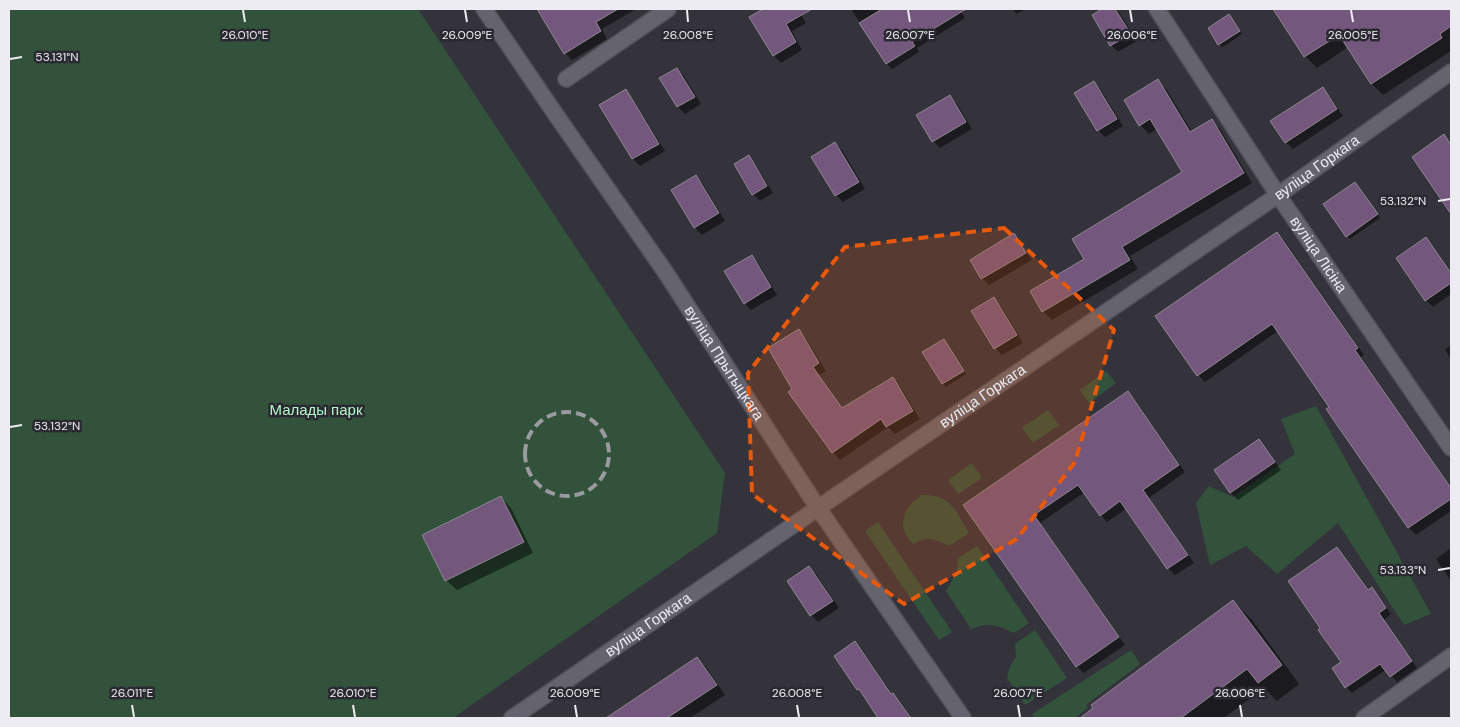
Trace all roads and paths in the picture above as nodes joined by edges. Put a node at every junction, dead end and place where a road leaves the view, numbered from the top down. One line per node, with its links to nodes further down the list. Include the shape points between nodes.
1 (484, 9): 8 (street, вуліца Прытыцкага, via 666,273)
2 (668, 9): 5 (street)
3 (1157, 9): 6 (street, вуліца Лісіна)
4 (1451, 72): 6 (street, вуліца Горкага)
5 (566, 79)
6 (1278, 195): 7 (street, вуліца Лісіна); 8 (street, вуліца Горкага)
7 (1451, 448)
8 (818, 508): 10 (street, вуліца Горкага); 11 (street, вуліца Прытыцкага)
9 (1451, 656): 12 (street)
10 (512, 718)
11 (963, 718)
12 (1364, 718)

